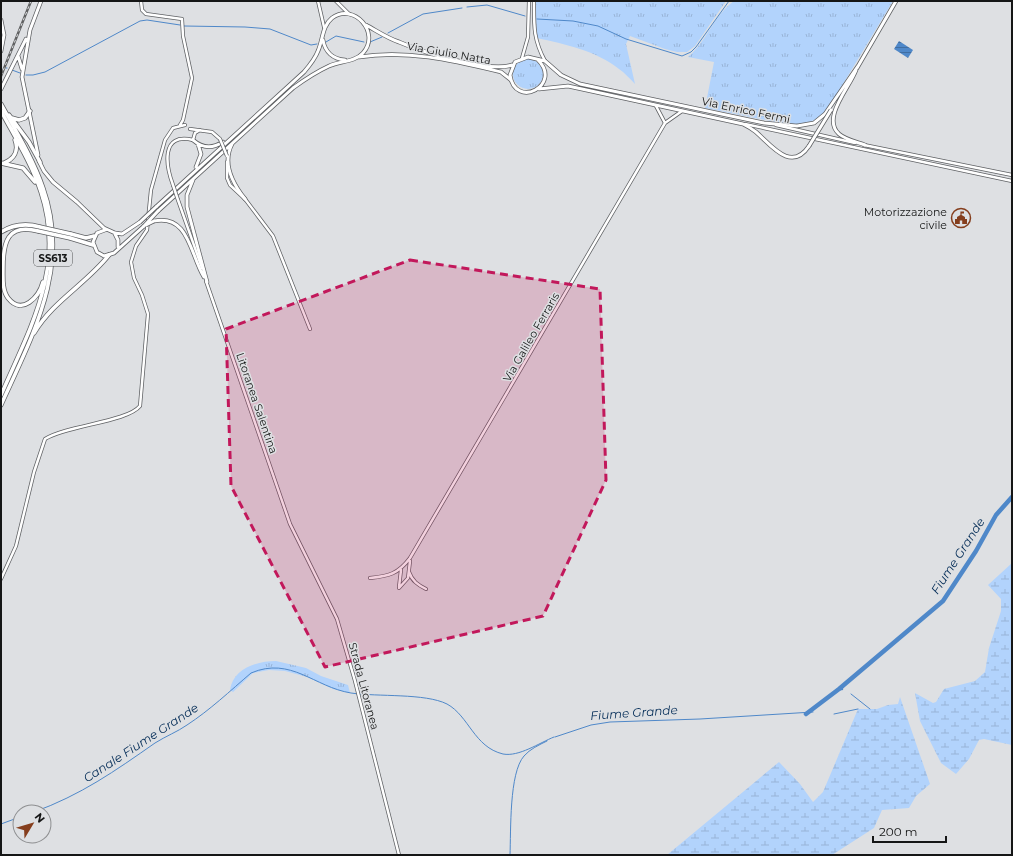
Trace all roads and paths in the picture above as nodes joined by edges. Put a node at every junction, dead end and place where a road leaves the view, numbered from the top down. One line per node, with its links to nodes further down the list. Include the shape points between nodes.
1 (41, 1): 12 (main road)
2 (141, 1): 36 (street, via 142,10 146,14 182,19 192,78)
3 (318, 1): 11 (street)
4 (336, 1): 8 (street)
5 (528, 1): 17 (street, via 528,37)
6 (534, 1): 21 (street, Via Enrico Fermi, via 536,44)
7 (896, 1): 24 (main road)
8 (349, 14): 10 (main road); 11 (main road, via 334,17)
9 (1, 20): 14 (main road, via 4,35)
10 (366, 25): 16 (main road, via 369,40 363,53); 23 (main road, Via Giulio Natta, via 419,50 491,67)
11 (324, 27): 13 (main road)
12 (30, 30): 15 (main road); 18 (main road)
13 (322, 39): 20 (main road, via 333,57); 46 (main road, via 315,57 304,72)
14 (1, 51)
15 (18, 56): 18 (main road, via 22,55); 22 (main road); 26 (main road)
16 (357, 58): 20 (main road); 27 (main road, Via Giulio Natta, via 387,54 414,55 501,72)
17 (522, 58): 19 (main road); 23 (main road)
18 (24, 60): 26 (main road)
19 (538, 60): 21 (main road); 25 (main road)
20 (347, 61): 48 (main road, via 300,82)
21 (545, 61): 25 (main road); 41 (main road, Via Enrico Fermi, via 561,75 580,84)
22 (13, 65): 26 (main road, via 20,66); 28 (main road)
23 (512, 65): 27 (main road)
24 (858, 66): 38 (main road, bridge, via 809,146 800,155 788,157 781,154); 41 (main road, via 820,119 806,125); 50 (main road, via 834,112 833,123 839,134)
25 (544, 69): 29 (main road, via 545,80)
26 (23, 73): 32 (main road)
27 (511, 80): 29 (main road, via 513,86 523,92 534,92)
28 (1, 89)
29 (539, 89): 31 (main road, Via Enrico Fermi, via 568,86)
30 (1, 104): 34 (highway)
31 (656, 106): 33 (main road, Via Enrico Fermi); 37 (street)
32 (30, 111): 35 (highway, via 22,120); 53 (main road)
33 (682, 111): 37 (street); 38 (main road, Via Enrico Fermi)
34 (3, 112): 35 (highway); 42 (highway, SS613); 74 (highway, SS613, via 37,172 52,224 52,270 42,308)
35 (11, 117): 53 (highway)
36 (183, 120): 39 (street); 40 (street)
37 (665, 123): 78 (street, Via Galileo Ferraris)
38 (743, 124): 58 (street, Via Enrico Fermi)
39 (180, 125): 40 (street); 82 (street, via 171,131 166,140 151,190 147,230 136,246 131,262 134,278 148,314 140,406 136,411 109,421 60,432 46,439 34,472 16,546)
40 (185, 125): 43 (street)
41 (772, 125): 50 (street, Via Enrico Fermi)
42 (11, 129): 54 (highway, via 16,154); 59 (highway, SS613, via 34,173)
43 (190, 129): 44 (street); 45 (street)
44 (200, 130): 45 (street); 51 (street, bridge, via 212,132 220,139)
45 (194, 135): 47 (street)
46 (233, 136): 49 (main road, via 217,146 206,147); 55 (main road)
47 (193, 140): 49 (main road); 72 (street, bridge, via 178,140 172,145 167,152 166,163)
48 (234, 141): 51 (main road); 52 (main road)
49 (198, 144): 55 (main road, via 201,157)
50 (865, 146): 56 (street, Via Enrico Fermi)
51 (228, 155): 52 (main road, via 225,153); 60 (main road, via 231,179)
52 (216, 158): 57 (main road)
53 (40, 162): 63 (main road, via 53,182)
54 (2, 163): 59 (highway, via 18,166 27,171)
55 (193, 172): 65 (main road, bridge, via 140,222 125,232)
56 (1012, 175)
57 (196, 176): 61 (main road, bridge); 72 (main road, via 188,190 187,203)
58 (1012, 181)
59 (41, 193): 71 (highway, SS613, via 49,230)
60 (245, 199): 73 (street, via 273,236)
61 (144, 226): 69 (main road); 72 (main road, bridge, via 154,221 170,221 182,229 196,264)
62 (39, 229): 64 (highway, via 28,224 15,225); 66 (highway, bridge); 71 (highway, via 21,229 6,240 3,250 3,279 8,297 13,302 21,304 35,300)
63 (107, 230): 65 (main road); 67 (main road, via 100,231)
64 (1, 232)
65 (115, 233): 69 (main road)
66 (70, 236): 67 (highway); 68 (highway)
67 (94, 236): 68 (main road)
68 (93, 245): 70 (main road, via 97,252)
69 (118, 247): 70 (main road)
70 (109, 255): 74 (highway, via 93,273 55,306)
71 (47, 272): 75 (highway, SS613, via 39,306)
72 (207, 282): 77 (street, Litoranea Salentina)
73 (310, 329)
74 (29, 341): 76 (highway, SS613)
75 (1, 395)
76 (1, 405)
77 (292, 528): 84 (street, Strada Litoranea, via 337,619)
78 (410, 558): 79 (street, Via Galileo Ferraris); 80 (street, Via Galileo Ferraris)
79 (401, 570): 80 (street, Via Galileo Ferraris, via 399,588 408,578); 81 (street, via 384,577)
80 (409, 571): 83 (street, via 411,578)
81 (370, 578)
82 (1, 579)
83 (426, 589)
84 (399, 855)

